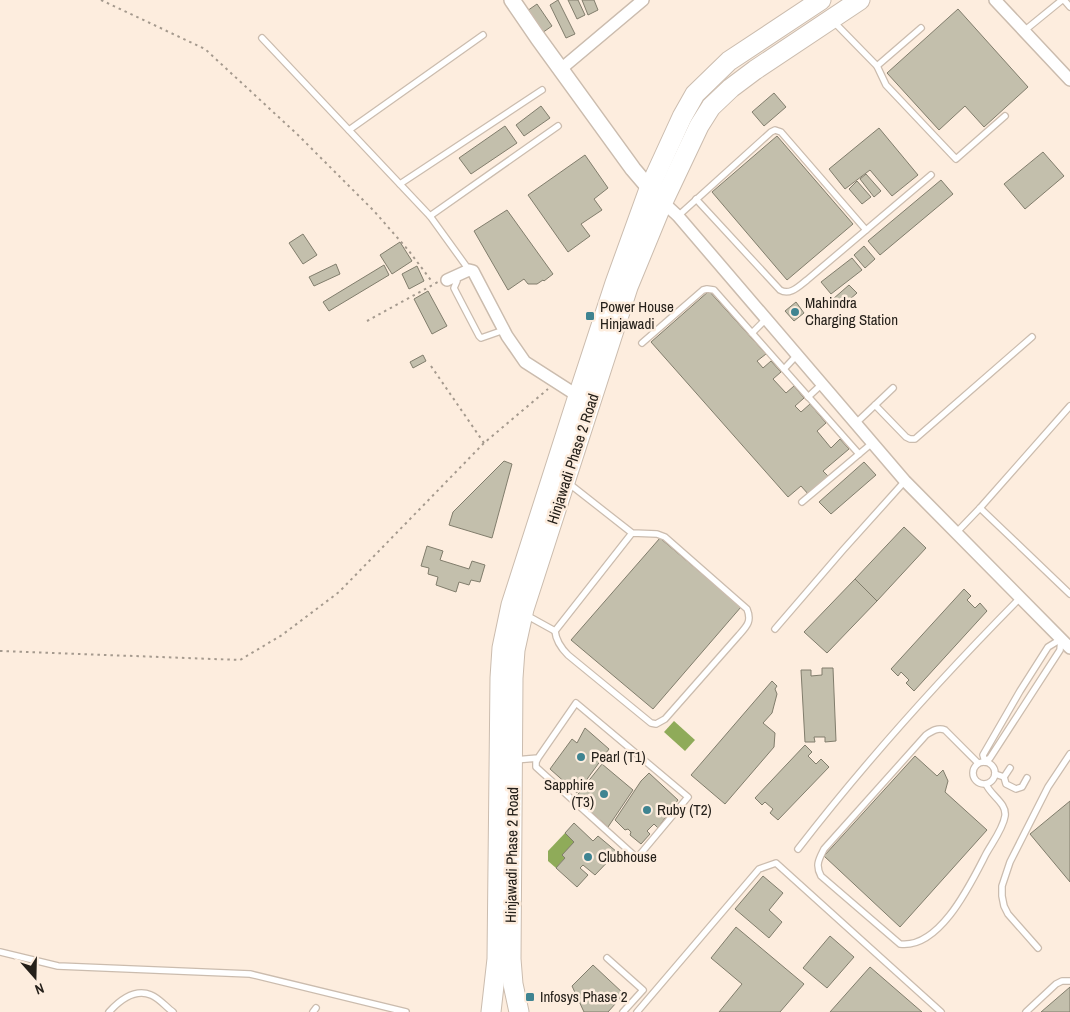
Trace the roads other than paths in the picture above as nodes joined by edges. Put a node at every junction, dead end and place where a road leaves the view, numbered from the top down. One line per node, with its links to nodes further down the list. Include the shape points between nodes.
1 (512, 0): 14 (street)
2 (643, 0): 14 (street)
3 (821, 0): 22 (main road, Hinjawadi Phase 2 Road, via 729,61 695,94)
4 (860, 0): 8 (main road, Hinjawadi Phase 2 Road)
5 (995, 0): 10 (street)
6 (1063, 0): 7 (lane); 10 (lane)
7 (1070, 7)
8 (831, 20): 13 (lane); 24 (main road, Hinjawadi Phase 2 Road, via 755,70 711,107 687,148)
9 (921, 28): 13 (lane)
10 (1024, 31): 15 (street)
11 (483, 35): 19 (lane)
12 (262, 38): 19 (lane)
13 (878, 66): 17 (lane, via 886,85 956,159)
14 (561, 69): 22 (street)
15 (1070, 80)
16 (542, 90): 21 (lane)
17 (1005, 116)
18 (558, 126): 25 (lane)
19 (349, 130): 21 (lane)
20 (931, 175): 27 (lane)
21 (400, 184): 25 (lane)
22 (649, 190): 24 (street); 39 (main road, Hinjawadi Phase 2 Road)
23 (696, 199): 26 (lane); 27 (lane, via 784,292 807,280); 27 (lane, via 774,130 781,132)
24 (663, 202): 26 (street); 46 (main road, Hinjawadi Phase 2 Road, via 628,287)
25 (430, 216): 28 (lane)
26 (678, 216): 30 (street)
27 (866, 230)
28 (469, 270): 29 (street); 31 (street)
29 (451, 278): 31 (lane, via 457,281 454,288 481,338)
30 (766, 319): 32 (lane); 35 (street)
31 (504, 330): 39 (street, via 525,362)
32 (752, 333): 34 (lane, via 714,290 707,288); 36 (lane)
33 (1032, 337): 41 (lane, via 915,439 906,437)
34 (642, 343)
35 (797, 355): 36 (lane); 37 (street)
36 (784, 369): 40 (lane)
37 (822, 384): 40 (lane); 43 (street)
38 (893, 388): 41 (lane)
39 (578, 396): 54 (main road, Hinjawadi Phase 2 Road)
40 (808, 397): 45 (lane)
41 (875, 405): 43 (lane)
42 (1070, 406): 49 (lane)
43 (855, 424): 44 (street)
44 (871, 444): 45 (lane); 47 (street)
45 (859, 454): 48 (lane)
46 (566, 481): 50 (lane); 54 (main road, Hinjawadi Phase 2 Road)
47 (905, 481): 51 (street); 55 (lane)
48 (802, 502)
49 (980, 508): 51 (lane); 52 (lane)
50 (632, 533): 56 (lane); 56 (lane, via 666,537 747,609 748,624 664,719 656,724 568,655 557,641)
51 (955, 534): 53 (street)
52 (1070, 594)
53 (1020, 598): 57 (street); 67 (lane, via 963,655)
54 (518, 618): 56 (lane); 60 (main road, Hinjawadi Phase 2 Road); 75 (main road, Hinjawadi Phase 2 Road, via 502,648 497,959)
55 (774, 629)
56 (555, 631)
57 (1067, 645): 61 (lane, via 1060,650 990,758); 61 (lane, via 1048,647)
58 (1070, 754): 68 (lane, via 1048,786 1010,862 1002,886 1008,914)
59 (538, 758): 59 (lane, via 576,703 688,797 637,858 536,767); 60 (lane)
60 (512, 760): 76 (main road, Hinjawadi Phase 2 Road, via 511,959)
61 (981, 762): 63 (lane, via 993,766); 66 (lane, via 973,770 973,777 977,782); 66 (lane, via 945,730 926,734 824,849 817,869 821,876 900,944 909,945 922,939 948,918 970,886 1000,829 1004,807)
62 (1010, 768): 64 (lane)
63 (995, 774): 64 (lane); 66 (lane)
64 (1004, 778): 65 (lane, via 1006,784 1016,789 1022,787)
65 (1026, 778)
66 (986, 784)
67 (798, 849)
68 (1038, 948)
69 (0, 952): 74 (lane, via 58,966 250,974)
70 (607, 958): 77 (lane, via 642,990)
71 (1070, 981): 80 (lane, via 1056,984)
72 (109, 1012): 73 (lane, via 125,997 145,994 152,995)
73 (173, 1012)
74 (406, 1012)
75 (491, 1012)
76 (519, 1012)
77 (623, 1012)
78 (637, 1012): 79 (lane, via 759,869 776,863)
79 (940, 1012)
80 (1026, 1012)

